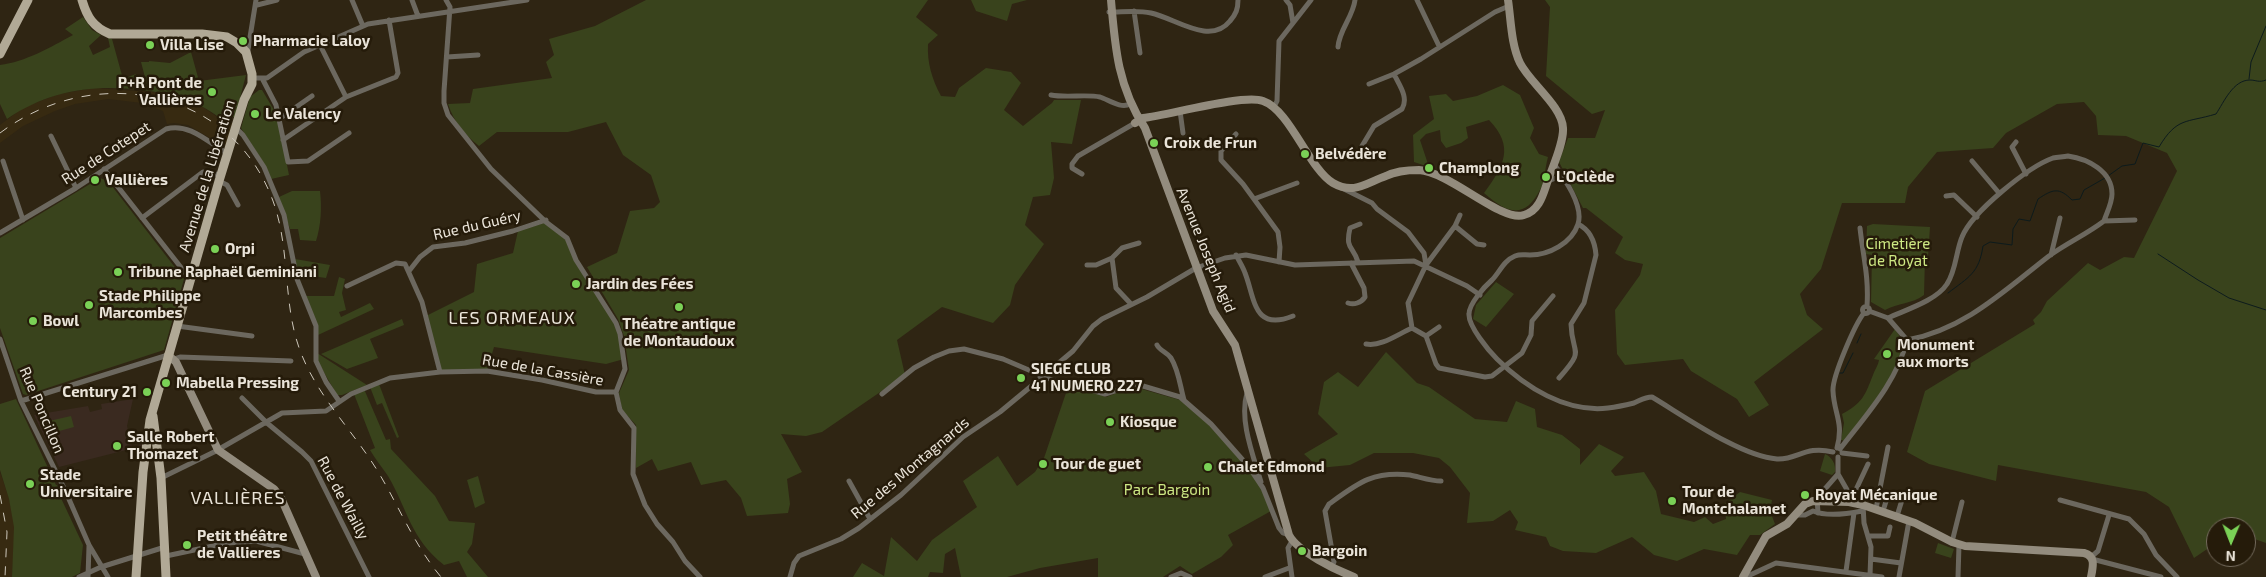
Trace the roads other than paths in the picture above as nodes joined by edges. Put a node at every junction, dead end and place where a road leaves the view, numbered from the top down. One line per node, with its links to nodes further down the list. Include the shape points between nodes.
1 (28, 0): 27 (main road)
2 (82, 0): 30 (main road, via 92,23 115,35 220,36)
3 (277, 0): 15 (street)
4 (352, 0): 23 (street)
5 (412, 0): 20 (street)
6 (446, 0): 19 (street)
7 (527, 0): 19 (street)
8 (1107, 0): 18 (main road)
9 (1111, 0): 18 (main road)
10 (1238, 0): 17 (street, via 1238,9 1227,25 1209,32 1150,12)
11 (1286, 0): 22 (street)
12 (1311, 0): 22 (street)
13 (1355, 0): 26 (street)
14 (1417, 0): 25 (street)
15 (257, 2): 30 (street)
16 (1508, 3): 25 (street); 55 (main road, via 1514,47 1520,63 1558,113 1563,125)
17 (1134, 11): 18 (street); 28 (street)
18 (1110, 12): 39 (main road, Avenue Joseph Agid, via 1114,65)
19 (450, 13): 20 (street); 31 (street)
20 (418, 16): 21 (street)
21 (389, 20): 23 (street); 37 (street, via 396,77)
22 (1293, 23): 40 (street, via 1279,41)
23 (363, 26): 24 (street)
24 (320, 45): 34 (street, via 294,58); 37 (street)
25 (1439, 46): 32 (street)
26 (1338, 47)
27 (0, 54)
28 (1140, 54)
29 (478, 55): 31 (street)
30 (247, 56): 33 (main road, Avenue de la Libération)
31 (448, 57): 74 (street, via 444,97 448,115 491,169)
32 (1394, 74): 35 (street); 51 (street, via 1404,95 1404,105 1374,126 1362,146)
33 (251, 78): 34 (street); 44 (main road, Avenue de la Libération)
34 (263, 80): 42 (street, via 276,105)
35 (1369, 84)
36 (312, 96): 42 (street)
37 (346, 96): 49 (street)
38 (1051, 96): 39 (street, via 1094,96)
39 (1128, 105): 43 (main road, Avenue Joseph Agid)
40 (1274, 107): 41 (main road, via 1260,100 1250,100); 63 (main road, via 1326,177)
41 (1180, 111): 43 (main road); 46 (street)
42 (279, 119): 49 (street)
43 (1143, 122): 57 (street, via 1078,156 1072,168); 92 (main road, Avenue Joseph Agid)
44 (236, 128): 52 (main road, Avenue de la Libération); 124 (street, via 264,167 284,215 297,279 316,326 316,361)
45 (349, 133): 49 (street, via 308,161 288,162)
46 (1183, 133)
47 (1236, 134): 67 (street, via 1221,151 1221,160)
48 (51, 136): 64 (street)
49 (283, 140)
50 (2016, 142): 58 (street, via 2012,147)
51 (1363, 152)
52 (228, 154): 56 (street, Rue de Cotepet, via 188,128 177,126 166,129); 59 (main road, Avenue de la Libération)
53 (3, 161): 73 (street)
54 (1972, 161): 65 (street)
55 (1554, 164): 60 (main road); 61 (street)
56 (104, 170): 64 (street, Rue de Cotepet); 71 (street)
57 (1082, 174)
58 (2026, 174): 65 (street); 75 (street, via 2053,158 2068,156 2090,162 2107,176 2112,194)
59 (220, 178): 68 (street); 71 (street, via 204,172); 94 (main road, Avenue de la Libération)
60 (1548, 181): 61 (street, via 1556,178); 63 (main road, via 1538,205 1518,217 1510,216 1428,171 1396,172 1356,189)
61 (1566, 181): 78 (street, via 1579,210)
62 (1297, 183): 67 (street)
63 (1342, 187): 91 (street, via 1372,203 1408,232 1424,253)
64 (76, 188): 73 (street, Rue de Cotepet)
65 (1999, 193): 70 (street)
66 (1946, 196): 70 (street, via 1954,195)
67 (1254, 198): 87 (street, via 1278,232)
68 (238, 205)
69 (1460, 215): 79 (street)
70 (1977, 217): 102 (street, via 1962,236 1945,287 1918,305)
71 (142, 218): 94 (street)
72 (2060, 218): 85 (street)
73 (23, 220): 81 (street, Rue de Cotepet)
74 (546, 220): 93 (street, Rue du Guéry, via 464,243 433,246); 118 (street, via 567,238 576,260 616,323 625,369)
75 (2104, 220): 76 (street); 85 (street)
76 (2135, 220)
77 (1360, 224): 88 (street, via 1350,228 1347,239)
78 (1578, 224): 96 (street, via 1574,234 1557,248 1509,259); 117 (street, via 1591,237 1596,255 1584,303 1571,324 1576,353 1573,362)
79 (1455, 226): 83 (street, via 1477,244); 91 (street)
80 (1860, 228): 100 (street, via 1867,269)
81 (0, 233)
82 (1139, 243): 86 (street, via 1122,248)
83 (1484, 245)
84 (1236, 255): 87 (street, Rue des Montagnards); 92 (street, Rue des Montagnards); 101 (street, via 1257,311 1271,320)
85 (2051, 255): 109 (street, via 1961,322 1931,335)
86 (1112, 258): 90 (street); 99 (street, via 1116,288)
87 (1279, 262): 89 (street, Rue des Montagnards, via 1300,266)
88 (1358, 262): 89 (street, Rue des Montagnards); 91 (street, Rue des Montagnards, via 1406,260)
89 (1352, 263): 98 (street, via 1365,297 1361,302)
90 (1087, 265)
91 (1426, 265): 96 (street, Rue des Montagnards); 105 (street, via 1408,304)
92 (1196, 268): 99 (street, Rue des Montagnards); 119 (main road, Avenue Joseph Agid, via 1215,315 1235,345)
93 (409, 271): 95 (street, via 405,264 396,263); 115 (street, via 422,302)
94 (190, 280): 103 (main road, Avenue de la Libération)
95 (347, 286)
96 (1480, 295): 114 (street, via 1468,314 1471,324)
97 (1553, 296): 114 (street, via 1532,321 1531,335 1522,353)
98 (1348, 303)
99 (1131, 304): 116 (street, Rue des Montagnards, via 1093,326 1073,351)
100 (1867, 310): 102 (street); 129 (street, via 1851,337 1833,385 1840,424)
101 (1292, 316)
102 (1888, 318): 109 (street)
103 (177, 326): 106 (street); 112 (main road, Avenue de la Libération)
104 (1439, 327): 107 (street)
105 (1412, 328): 107 (street); 110 (street, via 1372,346)
106 (252, 336)
107 (1426, 336): 114 (street, via 1439,368 1485,378)
108 (0, 339): 123 (street, Rue Poncillon)
109 (1908, 340): 129 (street, via 1900,367)
110 (1366, 344)
111 (1157, 345): 122 (street, via 1175,366)
112 (171, 357): 113 (street); 123 (street); 126 (main road, Avenue de la Libération, via 153,414); 128 (main road)
113 (291, 361)
114 (1504, 365): 129 (street, via 1543,395 1575,404 1607,408 1652,397 1720,438 1768,457 1784,458 1817,449)
115 (440, 372): 118 (street, Rue de la Cassière, via 487,371 596,392); 124 (street, Rue de la Cassière, via 384,380)
116 (1042, 376): 120 (street, via 1003,359 964,349 934,357 914,368); 122 (street, via 1071,388 1105,394 1130,386 1143,386); 150 (street, Rue des Montagnards, via 1000,412 963,437 901,495)
117 (1559, 378)
118 (616, 392): 177 (street, via 620,410 634,428 633,474 645,504)
119 (1248, 392): 136 (street, via 1245,401 1249,439); 154 (main road, Avenue Joseph Agid)
120 (882, 394)
121 (242, 398): 125 (street, Rue de Wailly)
122 (1184, 400): 136 (street, via 1238,453)
123 (21, 401): 156 (street, Rue Poncillon)
124 (339, 401): 125 (street, Rue de la Cassière, via 326,411 282,413)
125 (267, 423): 128 (street); 176 (street, Rue de Wailly, via 311,461)
126 (152, 437): 133 (main road); 159 (main road, Avenue de la Libération, via 143,472)
127 (1888, 447): 144 (street)
128 (218, 450): 133 (street); 158 (main road, via 276,492)
129 (1838, 452): 130 (street); 132 (street)
130 (1867, 456)
131 (1868, 464): 138 (street)
132 (1838, 474): 138 (street); 141 (street)
133 (161, 478): 157 (main road)
134 (849, 481): 150 (street)
135 (1441, 481): 166 (street, via 1408,475 1369,477 1329,504 1325,511)
136 (1263, 488): 154 (street, via 1279,528)
137 (1887, 498): 144 (street)
138 (1853, 500): 141 (main road); 143 (main road)
139 (1902, 500): 149 (street)
140 (2060, 500): 148 (street)
141 (1813, 501): 145 (street); 147 (main road, via 1805,504)
142 (1962, 502): 155 (street)
143 (1862, 508): 144 (main road); 146 (street); 153 (street)
144 (1879, 510): 149 (main road)
145 (1818, 513): 146 (street); 147 (street, via 1810,511)
146 (1854, 513): 167 (street)
147 (1796, 515): 169 (main road, via 1788,524 1766,536)
148 (2109, 515): 160 (street, via 2098,551); 190 (street, via 2129,519)
149 (1897, 516): 151 (main road)
150 (870, 519): 178 (street, Rue des Montagnards, via 841,539 801,554)
151 (1909, 520): 155 (main road); 162 (street)
152 (1890, 527): 153 (street, via 1888,536)
153 (1868, 536): 161 (street)
154 (1290, 538): 164 (street); 166 (main road)
155 (1956, 543): 160 (main road, via 2084,553); 187 (street)
156 (89, 545): 163 (street, Rue Poncillon); 168 (street, Rue Poncillon)
157 (165, 552): 158 (street, via 256,541); 159 (street); 174 (main road)
158 (305, 554): 175 (main road)
159 (137, 556): 163 (street); 173 (main road, Avenue de la Libération)
160 (2092, 558): 188 (main road); 189 (street)
161 (1871, 559): 162 (street); 170 (street)
162 (1901, 563): 186 (street)
163 (101, 567): 168 (street); 172 (street, Rue Poncillon)
164 (1289, 568): 181 (street); 182 (street)
165 (1839, 570): 167 (street); 169 (street, via 1776,564); 184 (street)
166 (1335, 571): 183 (main road)
167 (1846, 571): 170 (street)
168 (88, 575): 171 (street)
169 (1743, 576)
170 (1870, 576): 185 (street)
171 (79, 577)
172 (108, 577)
173 (136, 577)
174 (166, 577)
175 (316, 577)
176 (369, 577)
177 (700, 577)
178 (790, 577)
179 (1171, 577): 180 (street, via 1181,573)
180 (1190, 577)
181 (1265, 577)
182 (1292, 577)
183 (1354, 577)
184 (1838, 577)
185 (1882, 577)
186 (1899, 577)
187 (1958, 577)
188 (2091, 577)
189 (2161, 577)
190 (2176, 577)

